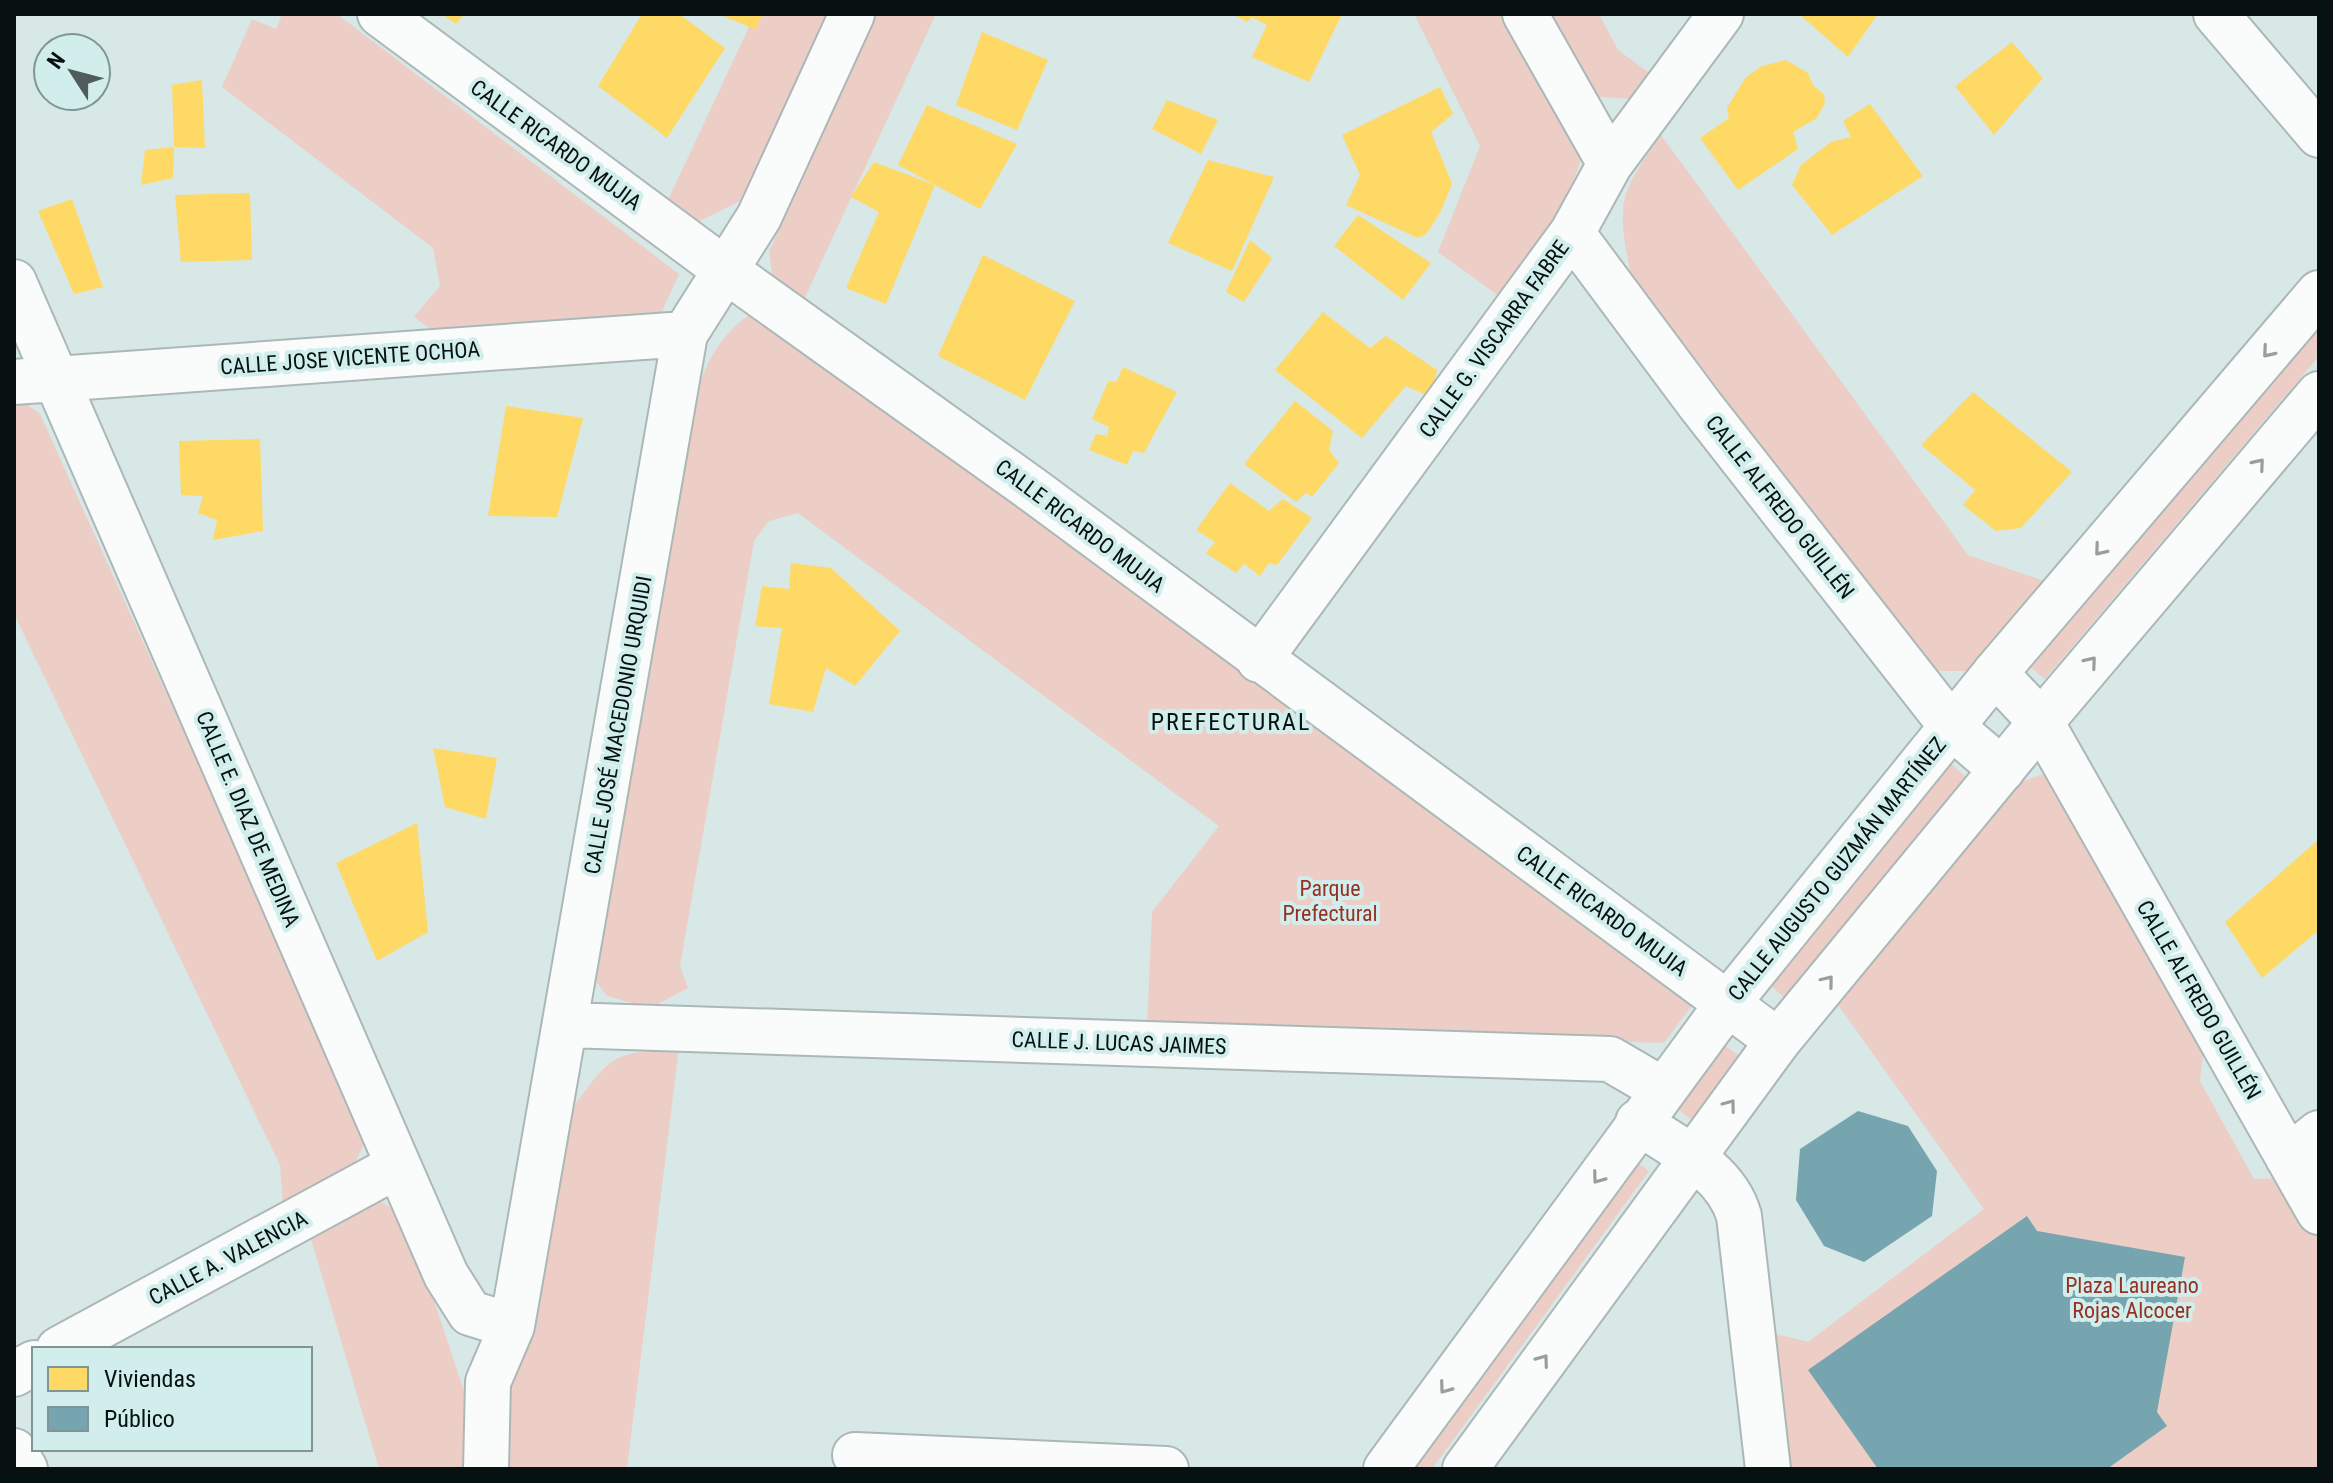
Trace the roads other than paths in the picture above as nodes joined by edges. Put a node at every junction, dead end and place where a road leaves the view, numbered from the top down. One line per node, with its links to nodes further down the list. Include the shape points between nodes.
1 (380, 14): 9 (street, CALLE RICARDO MUJIA)
2 (852, 14): 9 (street, CALLE JOSÉ MACEDONIO URQUIDI, via 759,217)
3 (1525, 14): 7 (street)
4 (1721, 14): 7 (street, CALLE G. VISCARRA FABRE)
5 (2216, 14): 6 (street)
6 (2319, 135)
7 (1610, 164): 8 (street, CALLE G. VISCARRA FABRE)
8 (1572, 233): 16 (street, CALLE G. VISCARRA FABRE); 19 (street, CALLE ALFREDO GUILLÉN)
9 (724, 269): 12 (street, CALLE JOSÉ MACEDONIO URQUIDI); 16 (street, CALLE RICARDO MUJIA, via 1019,479)
10 (14, 282): 13 (street, CALLE E. DIAZ DE MEDINA)
11 (2319, 293): 17 (street, CALLE AUGUSTO GUZMÁN MARTÍNEZ, one-way to 17)
12 (685, 334): 13 (street, CALLE JOSE VICENTE OCHOA); 22 (street, CALLE JOSÉ MACEDONIO URQUIDI)
13 (58, 379): 14 (street, CALLE JOSE VICENTE OCHOA); 27 (street, CALLE E. DIAZ DE MEDINA)
14 (14, 382)
15 (2319, 394): 18 (street, one-way to 15)
16 (1259, 660): 21 (street, CALLE RICARDO MUJIA)
17 (1995, 673): 18 (street, CALLE ALFREDO GUILLÉN); 19 (street, CALLE AUGUSTO GUZMÁN MARTÍNEZ)
18 (2041, 722): 20 (street); 25 (street, CALLE ALFREDO GUILLÉN)
19 (1952, 727): 20 (street, CALLE ALFREDO GUILLÉN); 21 (street, CALLE AUGUSTO GUZMÁN MARTÍNEZ)
20 (2002, 770): 23 (street, one-way to 20)
21 (1728, 1003): 23 (street, CALLE RICARDO MUJIA); 24 (street, CALLE AUGUSTO GUZMÁN MARTÍNEZ)
22 (566, 1025): 24 (street, CALLE J. LUCAS JAIMES, via 1610,1059); 29 (street, CALLE JOSÉ MACEDONIO URQUIDI)
23 (1778, 1041): 26 (street, one-way to 23)
24 (1650, 1106): 26 (street, CALLE J. LUCAS JAIMES); 38 (street, CALLE AUGUSTO GUZMÁN MARTÍNEZ, one-way to 38)
25 (2303, 1145): 28 (street, CALLE ALFREDO GUILLÉN)
26 (1690, 1158): 39 (street, one-way to 26); 40 (street, CALLE J. LUCAS JAIMES, via 1721,1180 1739,1216)
27 (397, 1166): 29 (street, CALLE E. DIAZ DE MEDINA, via 446,1275 470,1313); 30 (street, CALLE A. VALENCIA)
28 (2319, 1212)
29 (512, 1326): 36 (street, CALLE JOSÉ MACEDONIO URQUIDI, via 488,1382)
30 (63, 1347)
31 (32, 1364): 32 (street)
32 (14, 1374)
33 (14, 1451): 35 (street)
34 (855, 1455): 37 (street)
35 (25, 1469)
36 (486, 1469)
37 (1166, 1469)
38 (1386, 1469)
39 (1465, 1469)
40 (1768, 1469)

